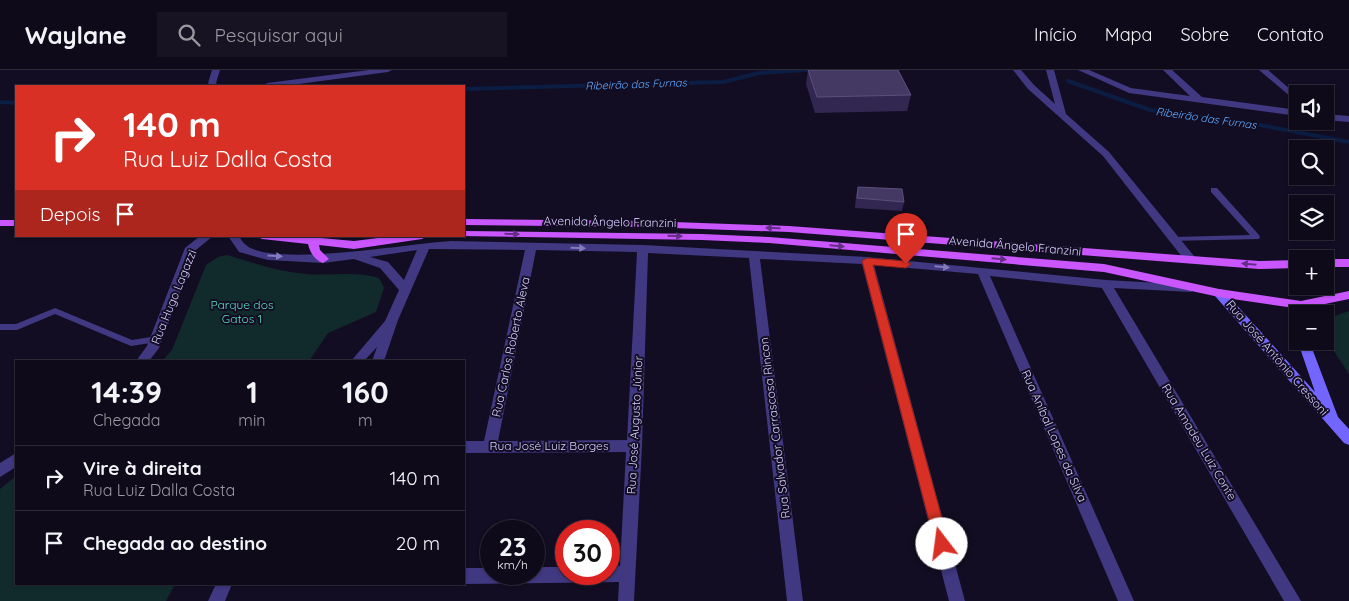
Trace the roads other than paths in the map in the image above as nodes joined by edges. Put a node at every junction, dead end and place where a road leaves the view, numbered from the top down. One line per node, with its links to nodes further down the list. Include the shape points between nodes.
1 (216, 70): 8 (street)
2 (388, 70): 9 (street)
3 (1017, 70): 10 (street)
4 (1050, 70): 11 (street)
5 (1082, 70): 13 (street, via 1129,90)
6 (1167, 70): 13 (street)
7 (1263, 70): 12 (street)
8 (214, 85)
9 (275, 85)
10 (1032, 87): 11 (street); 15 (street)
11 (1055, 87): 15 (street)
12 (1289, 93)
13 (1199, 99): 14 (street)
14 (1289, 112)
15 (1062, 113): 27 (street, via 1106,154)
16 (1334, 118): 17 (street)
17 (1349, 119)
18 (1214, 190): 27 (lane, via 1256,237)
19 (465, 222): 34 (main road, Avenida Ângelo Franzini, one-way to 19, via 788,229)
20 (0, 223): 21 (main road)
21 (15, 224)
22 (465, 234): 42 (main road, Avenida Ângelo Franzini, one-way to 42, via 769,240 1104,268)
23 (207, 237): 49 (street, Rua Hugo Lagazzi, via 191,248)
24 (234, 237): 33 (street, one-way to 33, via 243,249 268,256)
25 (279, 237): 26 (main road)
26 (314, 239): 28 (main road, via 354,245); 33 (main road, via 315,251)
27 (1174, 239): 34 (street)
28 (423, 241): 29 (street); 31 (street); 41 (street)
29 (531, 247): 30 (street, one-way to 30); 58 (street, Rua Carlos Roberto Aleva)
30 (643, 249): 32 (street); 56 (street, Rua José Augusto Júnior)
31 (354, 256): 33 (street); 41 (street, via 384,265)
32 (754, 256): 35 (street); 66 (street, Rua Salvador Carrascosa Rincon)
33 (323, 259)
34 (1190, 259): 37 (main road, Avenida Ângelo Franzini, one-way to 34)
35 (867, 261): 39 (street, one-way to 39); 67 (street)
36 (1349, 263): 38 (main road)
37 (1289, 264)
38 (1334, 264)
39 (982, 271): 40 (street); 68 (street, Rua Aníbal Lopes da Silva)
40 (1106, 284): 42 (street); 69 (street, Rua Amadeu Luiz Conte)
41 (405, 289): 47 (street)
42 (1204, 289): 43 (main road, Avenida Ângelo Franzini)
43 (1219, 293): 46 (main road, Avenida Ângelo Franzini); 54 (street, Rua José Antônio Cressoni)
44 (1349, 295): 45 (main road, Avenida Ângelo Franzini)
45 (1315, 305)
46 (1289, 307)
47 (392, 320): 52 (street); 53 (street)
48 (0, 327): 49 (lane, via 17,327 55,311 131,343)
49 (157, 339): 51 (street, Rua Hugo Lagazzi)
50 (1307, 350): 54 (street, Rua José Antônio Cressoni)
51 (143, 360)
52 (358, 360)
53 (378, 360)
54 (1334, 424): 55 (street, Rua José Antônio Cressoni)
55 (1349, 438)
56 (635, 446): 58 (street, Rua José Luiz Borges); 61 (street, Rua José Augusto Júnior)
57 (465, 447): 58 (street, Rua José Luiz Borges)
58 (490, 447)
59 (15, 460): 60 (street)
60 (0, 471)
61 (627, 574): 62 (street); 65 (street, Rua José Augusto Júnior)
62 (465, 576)
63 (224, 585): 64 (street)
64 (216, 601)
65 (626, 601)
66 (795, 601)
67 (957, 601)
68 (1126, 601)
69 (1293, 601)

